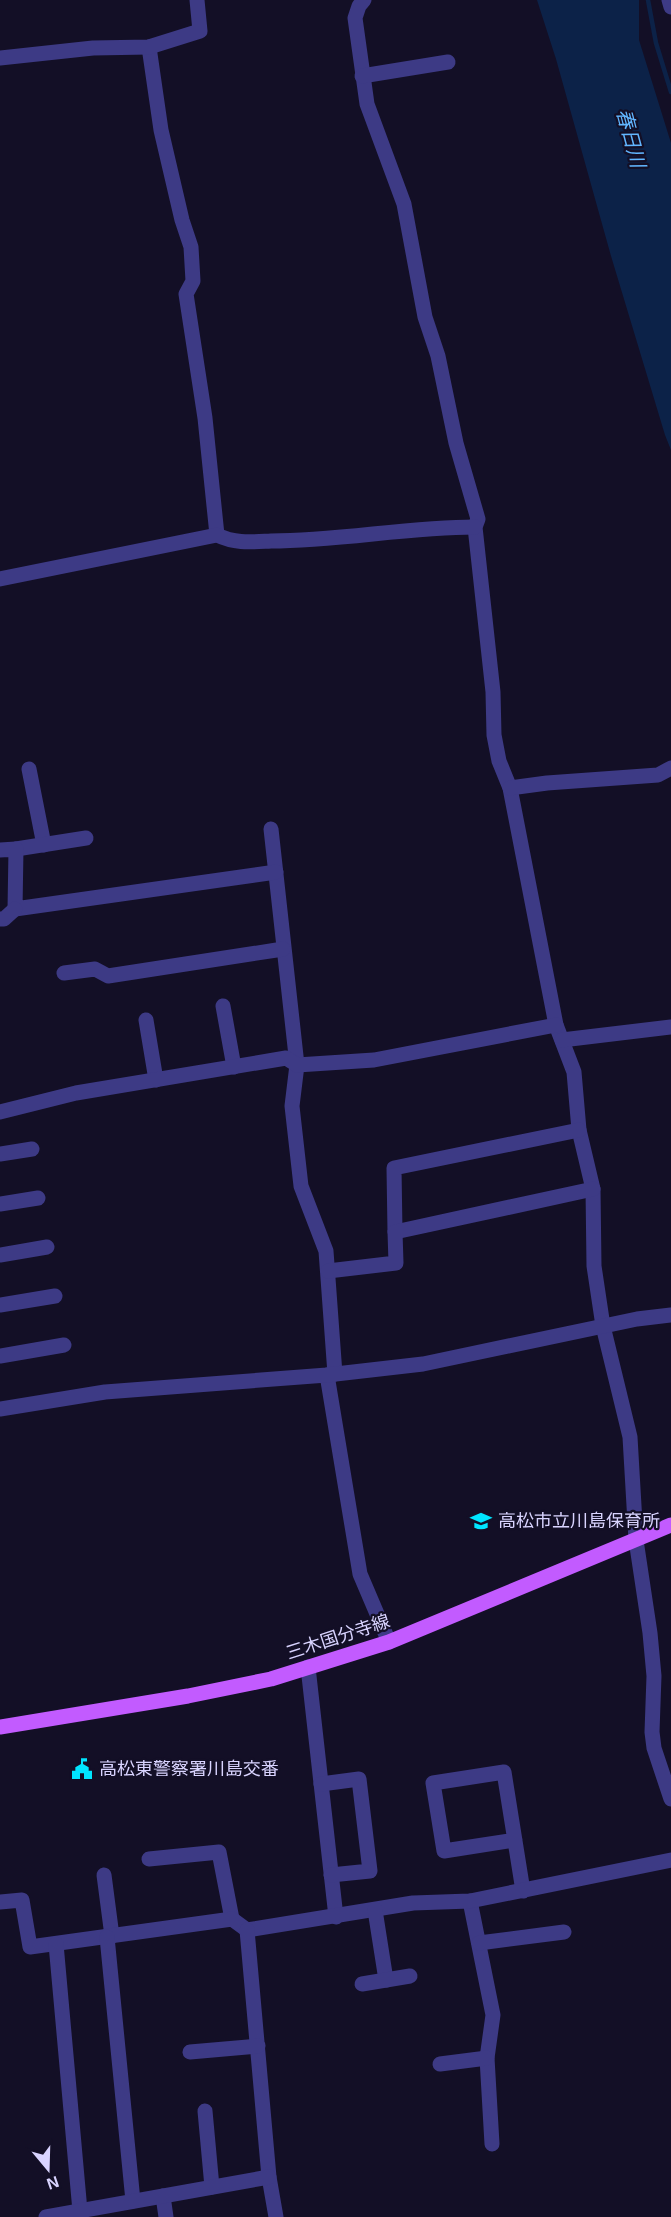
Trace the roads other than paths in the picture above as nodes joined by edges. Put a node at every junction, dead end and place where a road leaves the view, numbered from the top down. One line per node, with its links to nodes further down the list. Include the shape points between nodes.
1 (196, 0): 5 (street, via 200,31)
2 (364, 0): 8 (street, via 355,18)
3 (669, 0): 4 (street)
4 (671, 7)
5 (149, 47): 6 (street, via 93,48); 10 (street, via 161,130 190,247 193,281 186,294 205,418)
6 (0, 58)
7 (448, 62): 8 (street)
8 (362, 76): 9 (street, via 373,126 404,204 420,295 478,519)
9 (475, 527): 10 (street, via 297,541 230,542); 14 (street, via 494,735)
10 (217, 535): 11 (street)
11 (0, 579)
12 (671, 768): 14 (street, via 658,775)
13 (29, 769): 17 (street)
14 (510, 788): 27 (street)
15 (271, 829): 20 (street)
16 (86, 838): 17 (street)
17 (44, 844): 18 (street)
18 (16, 849): 19 (street); 21 (street)
19 (0, 850)
20 (276, 872): 21 (street); 23 (street)
21 (15, 909): 22 (street)
22 (0, 919)
23 (283, 949): 24 (street, via 108,976 95,969); 30 (street)
24 (64, 973)
25 (223, 1006): 31 (street)
26 (146, 1020): 32 (street)
27 (556, 1025): 29 (street); 30 (street, via 374,1060)
28 (671, 1027): 29 (street)
29 (562, 1040): 34 (street, via 574,1072)
30 (297, 1065): 31 (street, via 286,1058); 43 (street, via 292,1106 301,1186 326,1251)
31 (234, 1067): 32 (street)
32 (156, 1080): 33 (street)
33 (0, 1112)
34 (579, 1130): 37 (street); 40 (street, via 394,1168)
35 (32, 1149): 36 (street)
36 (0, 1155)
37 (593, 1189): 40 (street); 47 (street, via 594,1266)
38 (38, 1198): 39 (street)
39 (0, 1204)
40 (395, 1232): 43 (street, via 396,1263)
41 (47, 1247): 42 (street)
42 (0, 1255)
43 (328, 1271): 50 (street)
44 (55, 1296): 45 (street)
45 (0, 1305)
46 (671, 1315): 47 (street)
47 (603, 1326): 50 (street, via 423,1364); 53 (street, via 630,1437)
48 (64, 1345): 49 (street)
49 (0, 1356)
50 (331, 1374): 51 (street, via 105,1392); 54 (street, via 360,1574)
51 (0, 1409)
52 (671, 1525): 53 (main road, 三木国分寺線)
53 (636, 1540): 54 (main road, 三木国分寺線); 58 (street, via 654,1676 654,1748)
54 (389, 1642): 55 (main road, 三木国分寺線)
55 (308, 1667): 56 (main road, 三木国分寺線, via 188,1696); 57 (street)
56 (0, 1727)
57 (321, 1784): 63 (street); 63 (street, via 359,1779 370,1871)
58 (671, 1799)
59 (515, 1840): 59 (street, via 504,1772 433,1783 444,1851); 64 (street)
60 (150, 1859): 69 (street, via 219,1852)
61 (671, 1860): 64 (street)
62 (104, 1875): 72 (street)
63 (331, 1875): 68 (street)
64 (523, 1891): 65 (street)
65 (470, 1901): 67 (street, via 413,1903); 73 (street)
66 (0, 1902): 74 (street, via 22,1900 30,1947)
67 (375, 1910): 68 (street); 76 (street)
68 (336, 1917): 70 (street)
69 (232, 1919): 70 (street); 72 (street)
70 (247, 1930): 78 (street)
71 (564, 1932): 73 (street)
72 (109, 1936): 74 (street); 87 (street)
73 (478, 1943): 80 (street, via 493,2015)
74 (56, 1944): 88 (street)
75 (410, 1976): 76 (street)
76 (386, 1980): 77 (street)
77 (362, 1984)
78 (258, 2046): 79 (street); 84 (street)
79 (190, 2052)
80 (487, 2058): 81 (street); 83 (street)
81 (440, 2064)
82 (205, 2111): 85 (street)
83 (492, 2144)
84 (269, 2177): 85 (street); 91 (street)
85 (212, 2187): 86 (street)
86 (163, 2196): 87 (street); 90 (street)
87 (133, 2201): 88 (street)
88 (80, 2211): 89 (street)
89 (46, 2217)
90 (166, 2217)
91 (276, 2217)

